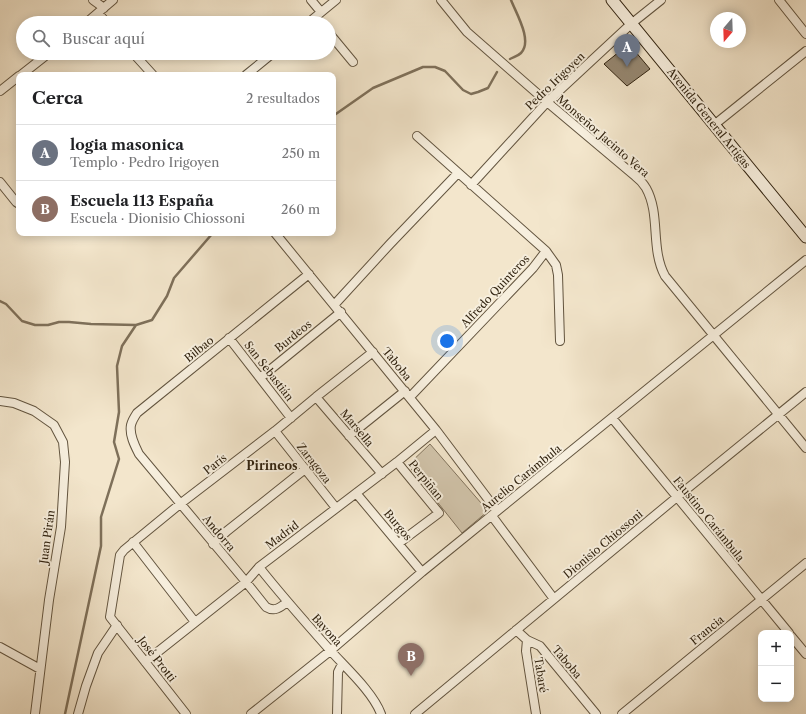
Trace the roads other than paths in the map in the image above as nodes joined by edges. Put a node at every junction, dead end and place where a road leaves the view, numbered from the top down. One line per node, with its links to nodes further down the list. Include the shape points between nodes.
1 (93, 0): 9 (street)
2 (113, 0): 9 (street)
3 (311, 0): 12 (street)
4 (336, 0): 13 (street)
5 (441, 0): 27 (street, Monseñor Jacinto Vera, via 467,32)
6 (612, 0): 14 (main road, Avenida General Artigas)
7 (661, 0): 14 (street, Pedro Irigoyen)
8 (779, 0): 15 (street)
9 (101, 11): 10 (street); 11 (street)
10 (95, 16)
11 (104, 16)
12 (319, 16)
13 (320, 16)
14 (631, 24): 27 (street, Pedro Irigoyen); 28 (main road, Avenida General Artigas)
15 (806, 34)
16 (336, 41): 21 (street)
17 (806, 51): 28 (street)
18 (39, 60): 22 (street)
19 (139, 60): 23 (street)
20 (264, 60): 24 (street)
21 (353, 62)
22 (25, 72)
23 (150, 72)
24 (250, 72)
25 (16, 79): 26 (street)
26 (0, 92)
27 (547, 102): 32 (street, Pedro Irigoyen); 41 (street, Monseñor Jacinto Vera, via 645,186 655,220 656,252 660,266 665,276)
28 (714, 125): 34 (main road, Avenida General Artigas)
29 (417, 136): 30 (street)
30 (458, 173): 32 (street); 39 (street)
31 (0, 182): 33 (street)
32 (471, 185): 36 (street)
33 (16, 201)
34 (804, 232)
35 (277, 236): 38 (street, Taboba)
36 (546, 251): 43 (street, via 556,265 558,275); 47 (street, Alfredo Quinteros, via 533,268)
37 (806, 260): 41 (street, Aurelio Carámbula)
38 (308, 274): 39 (street, Taboba); 42 (street, Bilbao)
39 (335, 304): 40 (street, Taboba)
40 (341, 312): 44 (street, Taboba); 45 (street, Burdeos)
41 (713, 334): 50 (street, Monseñor Jacinto Vera); 52 (street, Aurelio Carámbula)
42 (229, 338): 45 (street, San Sebastián); 57 (street, Bilbao, via 137,413 131,424 134,445)
43 (560, 341)
44 (373, 352): 47 (street, Taboba); 48 (street, París)
45 (260, 378): 51 (street, San Sebastián)
46 (806, 392): 50 (street, Dionisio Chiossoni)
47 (407, 394): 53 (street, Taboba); 55 (street, Alfredo Quinteros)
48 (316, 396): 51 (street, París); 55 (street, Marsella)
49 (0, 401): 88 (street, Juan Pirán, via 14,403 34,411 54,425 63,442 65,462 61,528 48,600)
50 (778, 415): 56 (street, Monseñor Jacinto Vera); 62 (street, Dionisio Chiossoni)
51 (291, 418): 54 (street, París)
52 (612, 418): 62 (street, Faustino Carámbula); 65 (street, Aurelio Carámbula)
53 (436, 430): 58 (street, Madrid); 65 (street, Taboba)
54 (275, 431): 59 (street, Zaragoza); 63 (street, París)
55 (349, 436): 60 (street, Marsella)
56 (806, 448)
57 (139, 454): 63 (street, Andorra)
58 (397, 462): 60 (street, Madrid); 67 (street, Perpiñan, via 439,513)
59 (305, 470): 64 (street, Zaragoza); 68 (street)
60 (382, 474): 61 (street, Madrid)
61 (356, 493): 64 (street, Madrid); 67 (street, Burgos)
62 (677, 497): 73 (street, Dionisio Chiossoni); 74 (street, Faustino Carámbula)
63 (180, 504): 66 (street, París); 68 (street, Andorra)
64 (336, 508): 70 (street, Madrid)
65 (495, 513): 71 (street, Aurelio Carámbula); 73 (street, Taboba)
66 (133, 542): 76 (street, París, via 120,555); 77 (street)
67 (399, 543): 71 (street, Burgos)
68 (213, 544): 72 (street, Andorra)
69 (806, 563): 74 (street, Francia)
70 (259, 567): 72 (street, Madrid); 75 (street, Bayona)
71 (422, 572): 84 (street, Aurelio Carámbula)
72 (246, 582): 75 (street, Andorra, via 270,610 281,608); 77 (street, Madrid)
73 (554, 599): 79 (street, Dionisio Chiossoni)
74 (761, 600): 80 (street, Faustino Carámbula); 99 (street, Francia)
75 (287, 602): 84 (street, Bayona)
76 (110, 617): 78 (street, José Protti)
77 (195, 622): 86 (street, Madrid)
78 (117, 625): 86 (street, José Protti); 91 (street, via 98,653)
79 (516, 630): 81 (street, Taboba); 96 (street, Dionisio Chiossoni)
80 (786, 630)
81 (526, 640): 97 (street, Tabaré); 98 (street, Taboba, via 540,646)
82 (794, 640): 85 (street)
83 (1, 650): 88 (street)
84 (330, 651): 87 (street, Bayona); 93 (street, Aurelio Carámbula)
85 (806, 654)
86 (145, 662): 92 (street, José Protti)
87 (342, 664): 89 (street, Bayona, via 366,691); 94 (street, via 338,672)
88 (40, 669): 90 (street, Juan Pirán)
89 (379, 711): 95 (street, Bayona)
90 (34, 714)
91 (78, 714)
92 (186, 714)
93 (250, 714)
94 (337, 714)
95 (388, 714)
96 (415, 714)
97 (536, 714)
98 (596, 714)
99 (622, 714)

